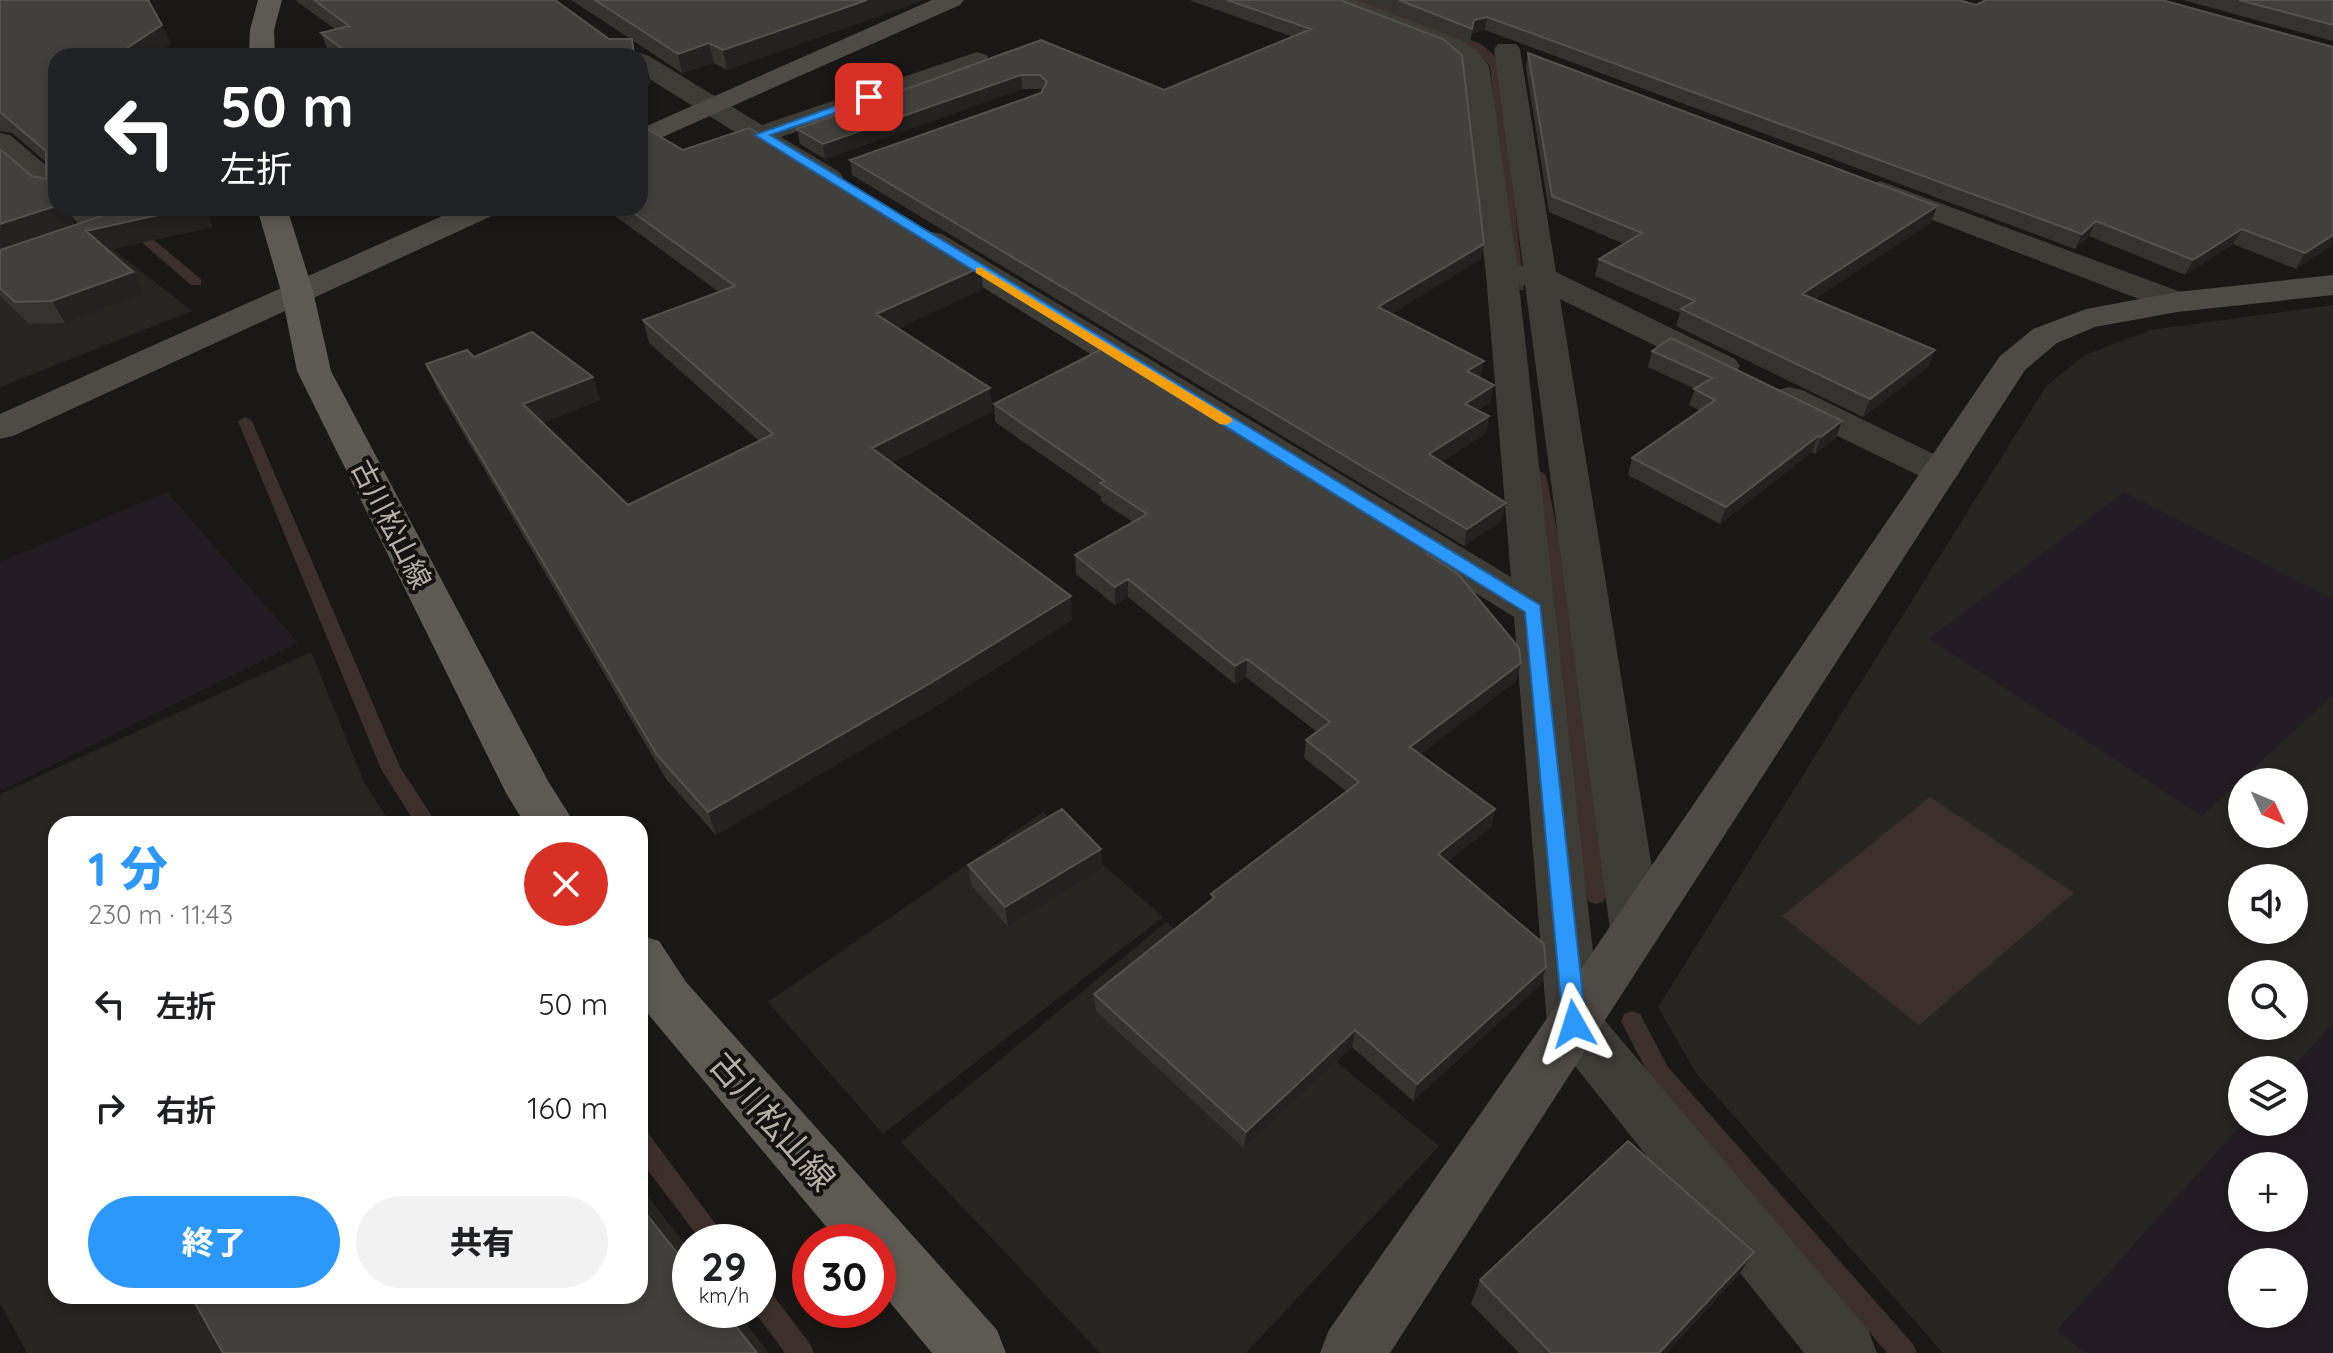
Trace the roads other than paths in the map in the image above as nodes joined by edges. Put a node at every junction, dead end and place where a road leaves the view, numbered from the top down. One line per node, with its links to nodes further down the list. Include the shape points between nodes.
1 (270, 0): 4 (main road)
2 (952, 0): 7 (street)
3 (1374, 7): 19 (street, via 1452,45 1476,66); 19 (street, via 1522,54)
4 (262, 48)
5 (977, 60): 9 (street)
6 (648, 66): 7 (street)
7 (710, 108): 8 (street); 9 (street)
8 (648, 135)
9 (761, 135): 13 (street, via 835,168)
10 (0, 141): 12 (street)
11 (1850, 178): 22 (street)
12 (48, 182)
13 (861, 198)
14 (87, 216): 18 (street, via 102,229)
15 (274, 216): 21 (main road, 古川松山線)
16 (467, 216): 21 (street)
17 (901, 222): 25 (street)
18 (0, 264)
19 (1522, 276): 24 (street); 25 (street); 27 (street)
20 (2333, 285): 22 (street)
21 (297, 291): 23 (street); 26 (main road, 古川松山線, via 314,371)
22 (2177, 302): 24 (street, via 2086,319 2045,336 2012,363)
23 (0, 428)
24 (1941, 472): 27 (street)
25 (1534, 610): 29 (street)
26 (546, 816)
27 (1636, 930): 29 (street)
28 (648, 969): 30 (main road, 古川松山線, via 667,998)
29 (1574, 1024): 31 (street); 32 (street)
30 (974, 1353)
31 (1352, 1353)
32 (1845, 1353)

